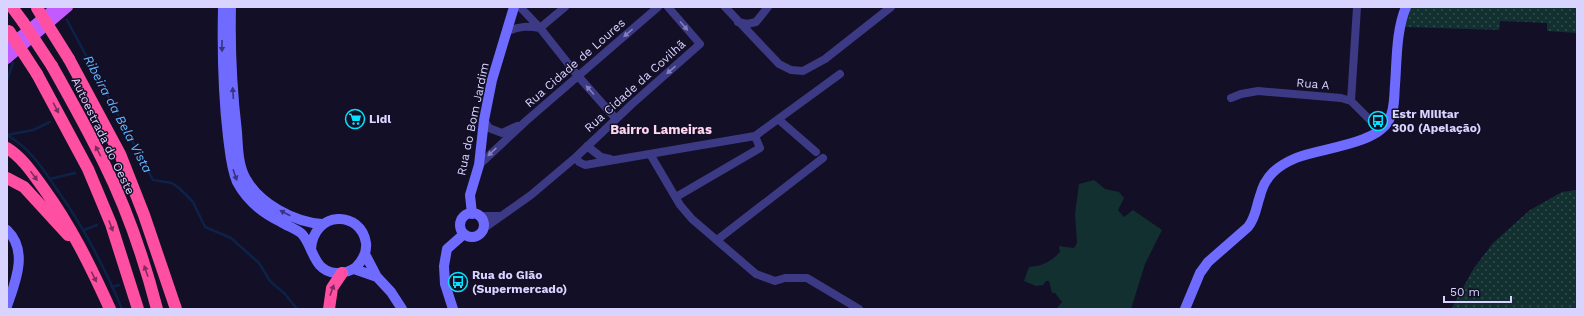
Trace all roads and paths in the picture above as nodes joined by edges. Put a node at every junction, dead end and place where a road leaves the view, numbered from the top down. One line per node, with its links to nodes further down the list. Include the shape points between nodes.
1 (12, 7): 59 (highway, Autoestrada do Oeste, one-way to 1, bridge, via 149,277 131,227 104,164 52,66)
2 (56, 7): 21 (main road)
3 (68, 7): 22 (main road)
4 (223, 7): 51 (street, one-way to 51, via 224,89 231,160 237,180 252,203 267,215 301,233)
5 (231, 7): 45 (street, one-way to 5, via 302,222 273,206 264,200 246,179 239,152 233,96)
6 (514, 7): 20 (street, Rua do Bom Jardim)
7 (520, 7): 18 (street)
8 (564, 7): 18 (street)
9 (658, 7): 24 (street, Rua Cidade de Loures, one-way to 24)
10 (668, 7): 27 (street, Rua Cidade da Covilhã, one-way to 27, via 700,44)
11 (725, 7): 17 (street)
12 (768, 7): 17 (street, via 756,22)
13 (891, 7): 17 (street, via 825,59 803,71 791,70 779,64)
14 (1357, 7): 26 (street)
15 (1406, 7): 31 (street, via 1399,33 1392,111 1386,125)
16 (37, 8): 60 (highway, bridge, via 69,59 120,154)
17 (738, 22)
18 (540, 28): 20 (street, via 517,26); 24 (street)
19 (8, 29): 58 (highway, one-way to 58, bridge, via 37,74 88,169 111,224)
20 (508, 30): 29 (street, Rua do Bom Jardim, via 492,80)
21 (7, 47)
22 (7, 58)
23 (840, 74): 28 (street)
24 (578, 76): 27 (street, one-way to 24); 30 (street, Rua Cidade de Loures)
25 (1231, 98): 26 (street, Rua A, via 1258,91)
26 (1351, 101): 31 (street, via 1373,123)
27 (616, 118): 33 (street, Rua Cidade da Covilhã)
28 (778, 119): 32 (street); 35 (street)
29 (484, 120): 30 (street, via 489,128 502,133); 40 (street, Rua do Bom Jardim)
30 (526, 121): 40 (street, one-way to 40)
31 (1378, 133): 65 (street, via 1297,158 1276,168 1265,182 1254,220 1200,272)
32 (755, 136): 36 (street); 42 (street, via 760,148)
33 (587, 146): 37 (street, Rua Cidade da Covilhã); 39 (street, via 601,157)
34 (7, 148): 50 (highway, one-way to 50, via 31,171 63,215)
35 (816, 152)
36 (650, 154): 39 (street); 42 (street)
37 (576, 157): 39 (street, via 585,165); 44 (street, Rua Cidade da Covilhã, via 531,195)
38 (823, 158): 49 (street)
39 (616, 160)
40 (478, 165): 43 (street, Rua do Bom Jardim, via 470,195)
41 (7, 178): 50 (highway, via 24,188)
42 (676, 197): 49 (street, via 692,219)
43 (475, 215): 44 (street); 46 (street, Rua do Bom Jardim, via 483,221); 48 (street, via 464,217 462,220 460,228)
44 (499, 216): 46 (street, Rua Cidade da Covilhã)
45 (322, 224): 51 (street, via 312,240); 52 (street, via 339,219 348,220 356,225 364,237)
46 (483, 229): 48 (street, via 475,237)
47 (7, 230): 56 (street, via 17,247 19,264)
48 (464, 234): 63 (street, via 447,249 444,266 445,284)
49 (717, 240): 64 (street, via 756,274 775,281 785,278 807,278)
50 (79, 246): 57 (highway, one-way to 57)
51 (311, 249): 54 (street, via 314,259 321,267 331,272)
52 (365, 254): 53 (street); 55 (street)
53 (354, 269): 54 (street); 55 (street)
54 (342, 273): 61 (highway, one-way to 54, via 332,288)
55 (377, 277): 62 (street)
56 (7, 306)
57 (110, 309)
58 (138, 309)
59 (157, 309)
60 (176, 309)
61 (329, 309)
62 (402, 309)
63 (452, 309)
64 (859, 309)
65 (1185, 309)

